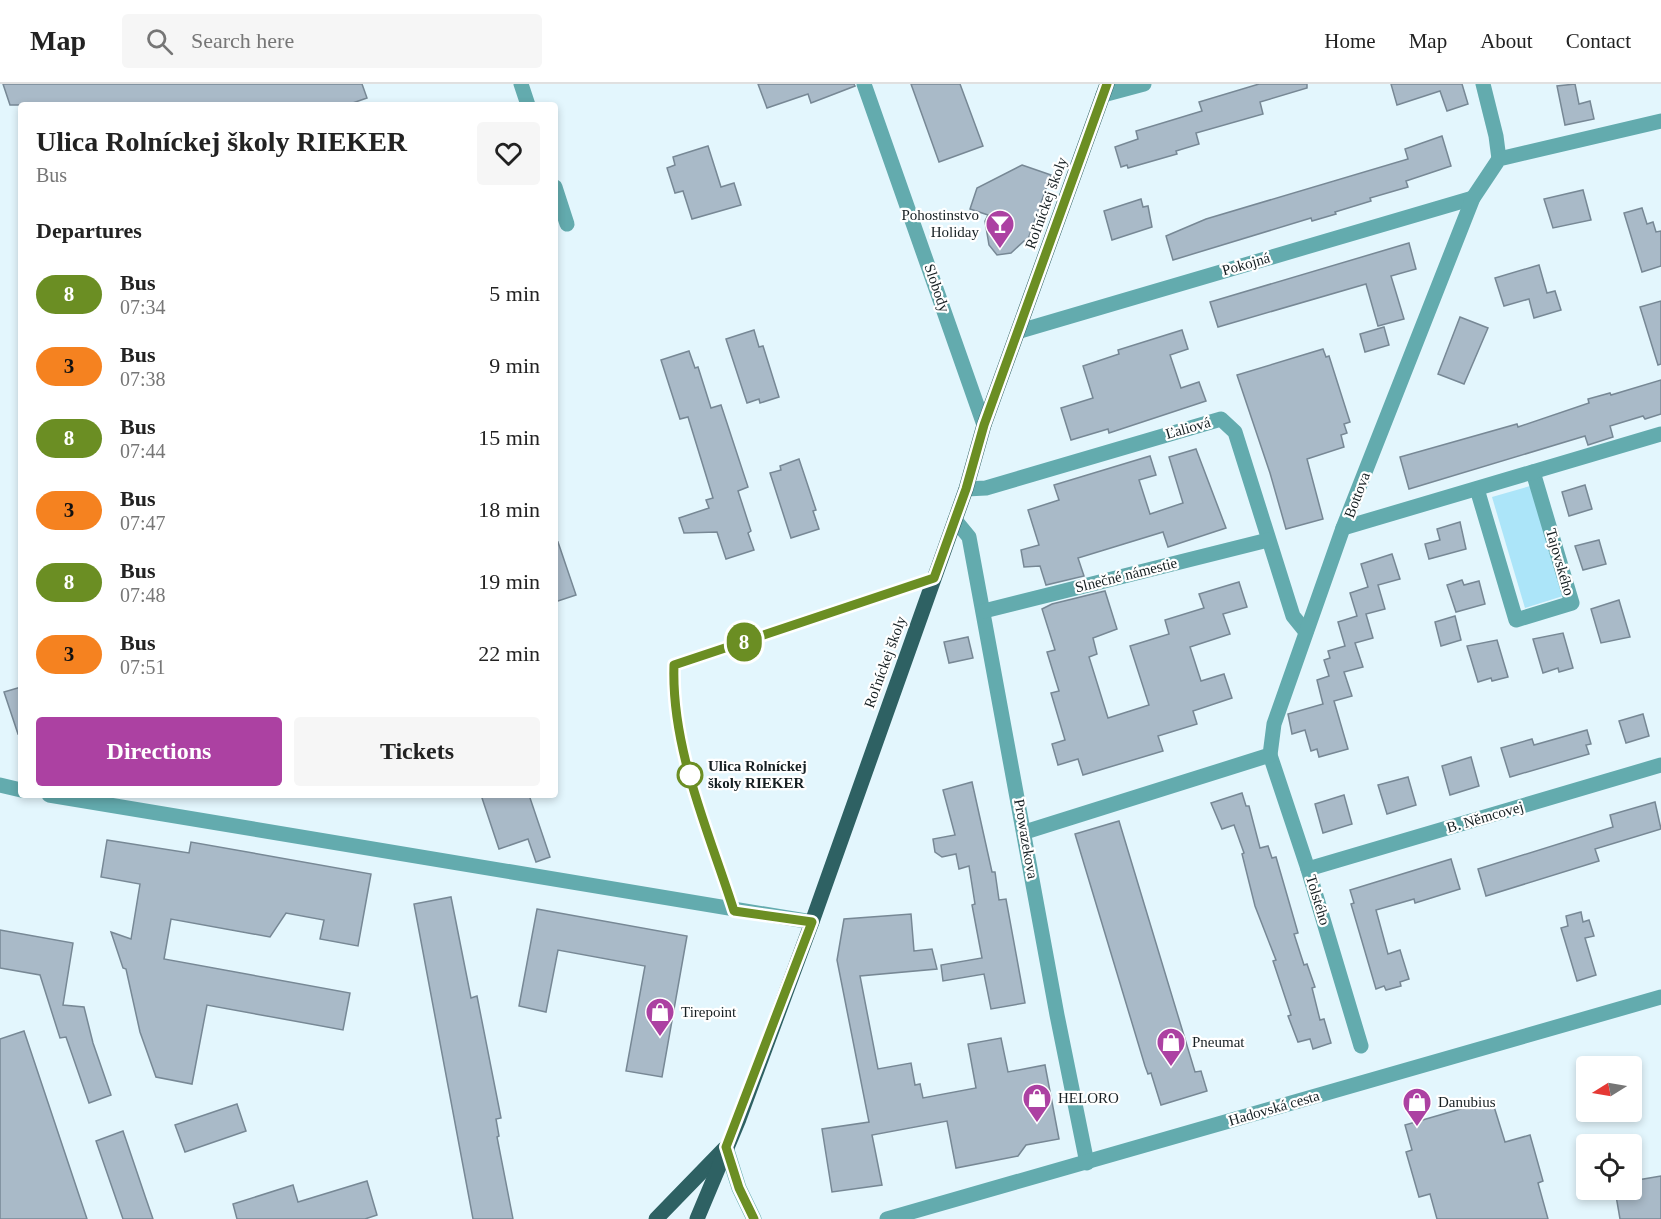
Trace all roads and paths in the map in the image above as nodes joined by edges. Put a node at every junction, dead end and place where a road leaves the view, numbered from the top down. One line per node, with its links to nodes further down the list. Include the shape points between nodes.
1 (521, 84): 6 (street)
2 (864, 84): 13 (street, Slobody)
3 (1144, 84): 5 (street)
4 (1483, 84): 8 (street)
5 (1105, 90): 12 (main road, Roľníckej školy)
6 (527, 102)
7 (1661, 121): 8 (street)
8 (1498, 159): 10 (street, Bottova)
9 (558, 196): 11 (street)
10 (1473, 198): 12 (street, Pokojná); 19 (street, Bottova)
11 (567, 224)
12 (1020, 331): 13 (main road, Roľníckej školy)
13 (984, 425): 16 (main road, Roľníckej školy)
14 (1661, 434): 15 (street)
15 (1533, 472): 17 (street); 17 (street, Tajovského, via 1572,603 1515,620)
16 (966, 489): 18 (main road, Roľníckej školy); 20 (street, Ľaliová, via 986,488 1221,419 1235,432)
17 (1477, 489): 19 (street)
18 (955, 520): 21 (street, Prowazekova, via 969,537); 30 (main road, Roľníckej školy)
19 (1343, 528): 22 (street, Bottova)
20 (1268, 540): 21 (street, Slnečné námestie); 22 (street, Ľaliová, via 1293,616)
21 (984, 611): 28 (street, Prowazekova)
22 (1306, 632): 23 (street, Bottova, via 1274,724)
23 (1270, 755): 28 (street); 29 (street, Tolstého)
24 (1661, 765): 29 (street, B. Němcovej)
25 (0, 785): 26 (street)
26 (18, 789)
27 (67, 798): 30 (street)
28 (1025, 831): 34 (street, Prowazekova)
29 (1308, 869): 32 (street, Tolstého)
30 (812, 922): 33 (main road, Roľníckej školy)
31 (1661, 997): 34 (street, Hadovská cesta)
32 (1361, 1046)
33 (726, 1147): 35 (main road, Roľníckej školy); 36 (main road, Roľníckej školy); 37 (street)
34 (1087, 1163): 38 (street, Hadovská cesta)
35 (657, 1219)
36 (697, 1219)
37 (754, 1219)
38 (887, 1219)

